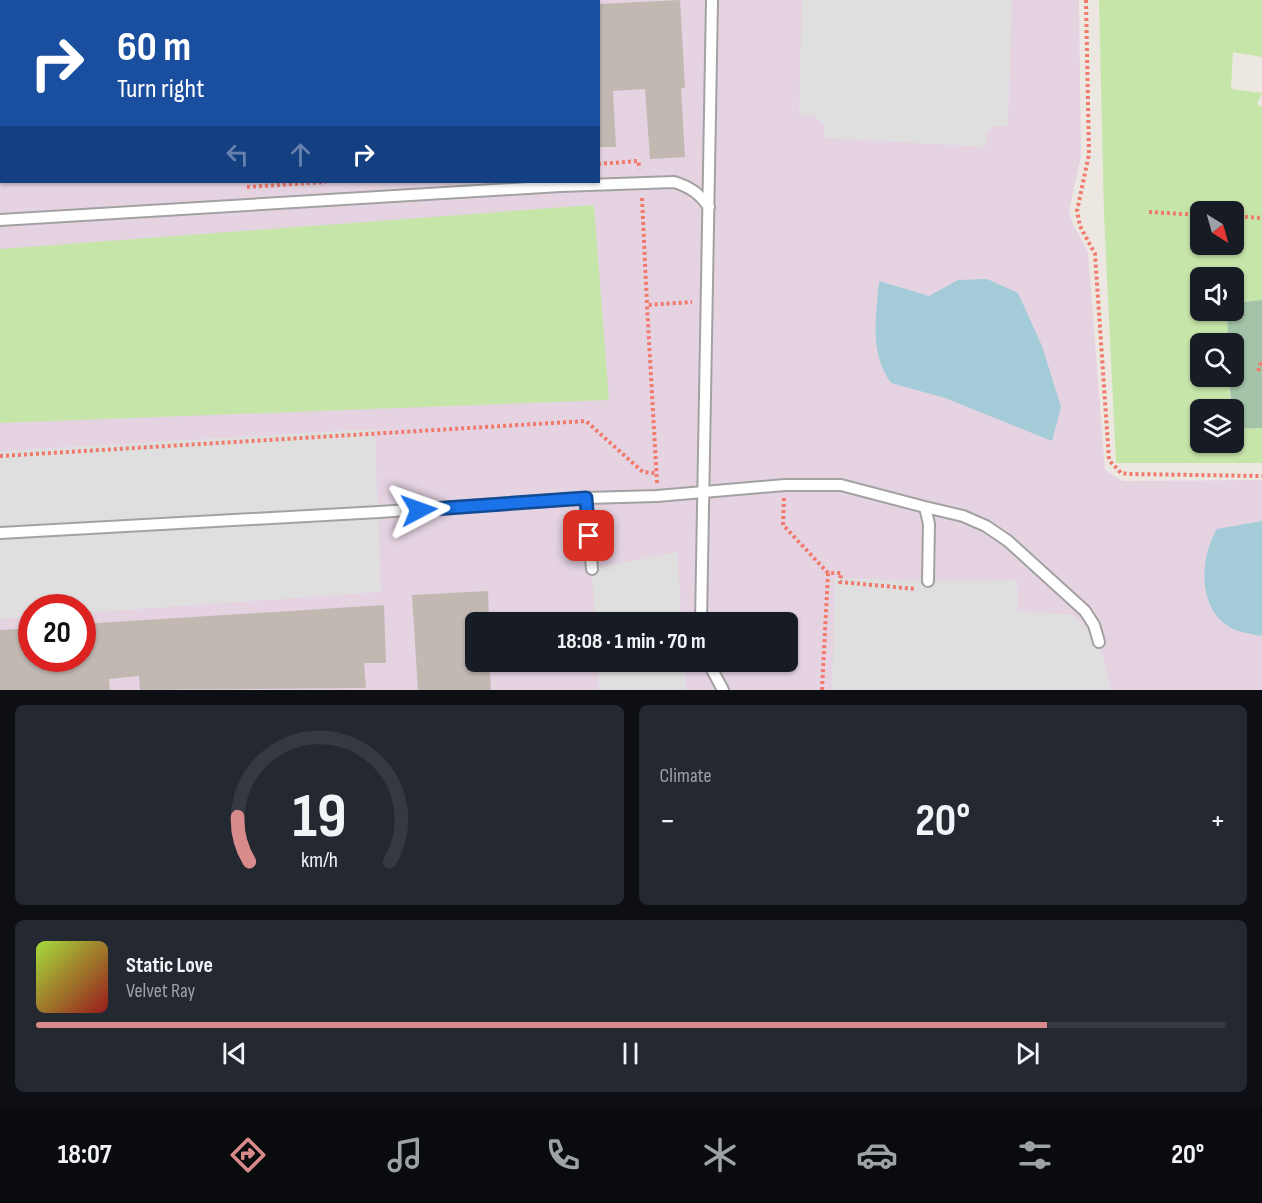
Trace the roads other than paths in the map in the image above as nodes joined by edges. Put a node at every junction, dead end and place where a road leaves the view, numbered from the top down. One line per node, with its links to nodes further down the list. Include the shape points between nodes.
1 (712, 0): 3 (lane)
2 (560, 184): 3 (lane, via 674,182 688,186); 4 (lane)
3 (709, 207): 5 (lane)
4 (0, 220)
5 (703, 492): 6 (lane); 7 (lane, via 841,485); 11 (lane)
6 (586, 498): 8 (lane); 9 (lane)
7 (925, 507): 10 (lane, via 929,524); 12 (lane, via 963,516 1008,541 1085,611)
8 (0, 533)
9 (592, 569)
10 (928, 586)
11 (701, 612)
12 (1099, 642)
13 (713, 672): 14 (lane)
14 (723, 690)

